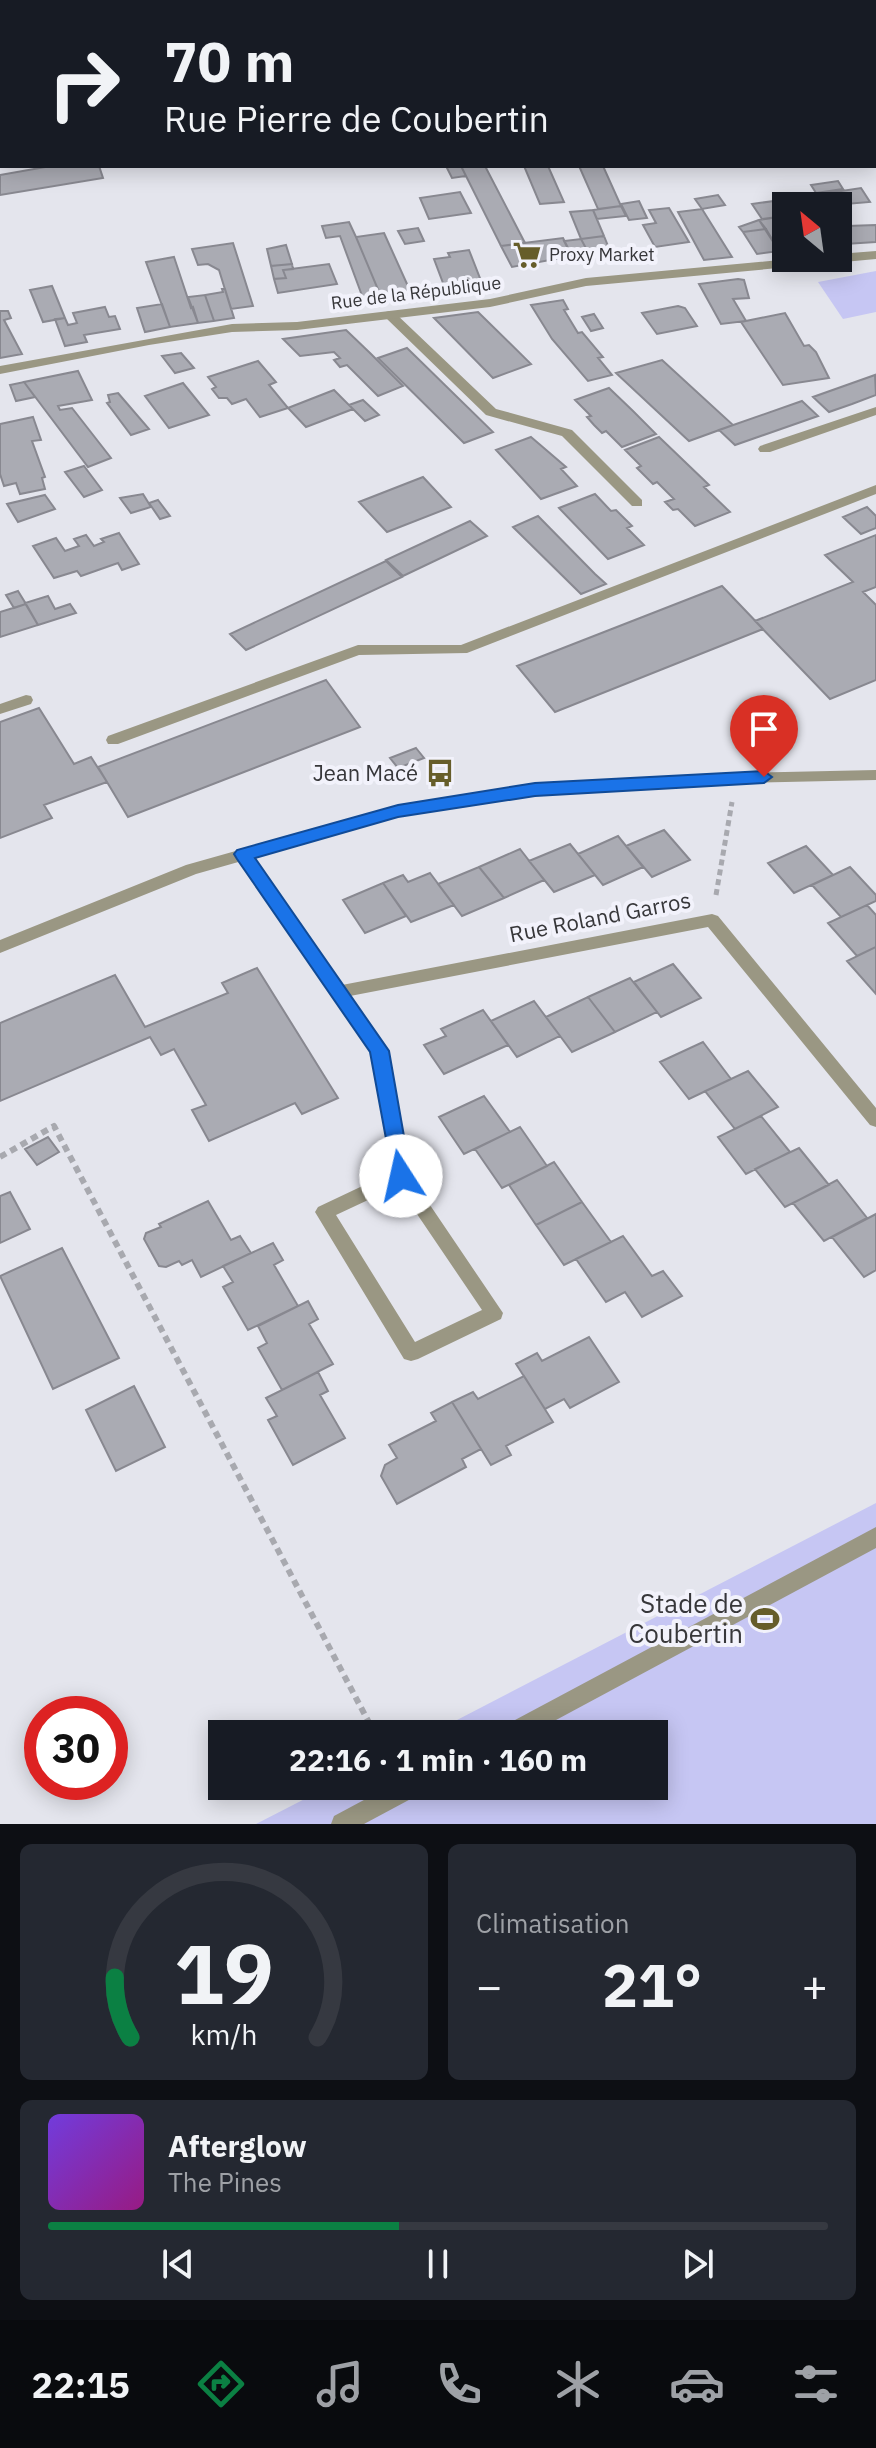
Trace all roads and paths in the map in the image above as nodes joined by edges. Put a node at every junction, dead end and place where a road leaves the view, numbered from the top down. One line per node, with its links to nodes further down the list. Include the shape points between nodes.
1 (876, 255): 2 (street, Rue de la République)
2 (852, 257)
3 (772, 264): 4 (street, Rue de la République, via 586,282 490,303)
4 (390, 315): 5 (street, Rue de la République, via 232,328); 9 (street, via 491,412 567,433)
5 (0, 370)
6 (876, 411): 7 (street)
7 (765, 449)
8 (876, 489): 12 (street, via 462,650 358,650)
9 (637, 503)
10 (26, 700): 11 (street)
11 (0, 709)
12 (113, 740)
13 (876, 775): 14 (street)
14 (736, 778): 15 (street, via 535,789 398,811); 16 (path)
15 (243, 854): 17 (street, via 192,869); 18 (street)
16 (712, 920): 18 (street, Rue Roland Garros); 19 (street, Rue Roland Garros)
17 (0, 947)
18 (338, 992): 21 (street, via 379,1051)
19 (876, 1120)
20 (0, 1157): 23 (path, via 54,1126)
21 (401, 1176): 21 (street, via 324,1212 411,1353 494,1313)
22 (876, 1537): 24 (street)
23 (368, 1720)
24 (535, 1720)
25 (386, 1800): 26 (street)
26 (342, 1824)

